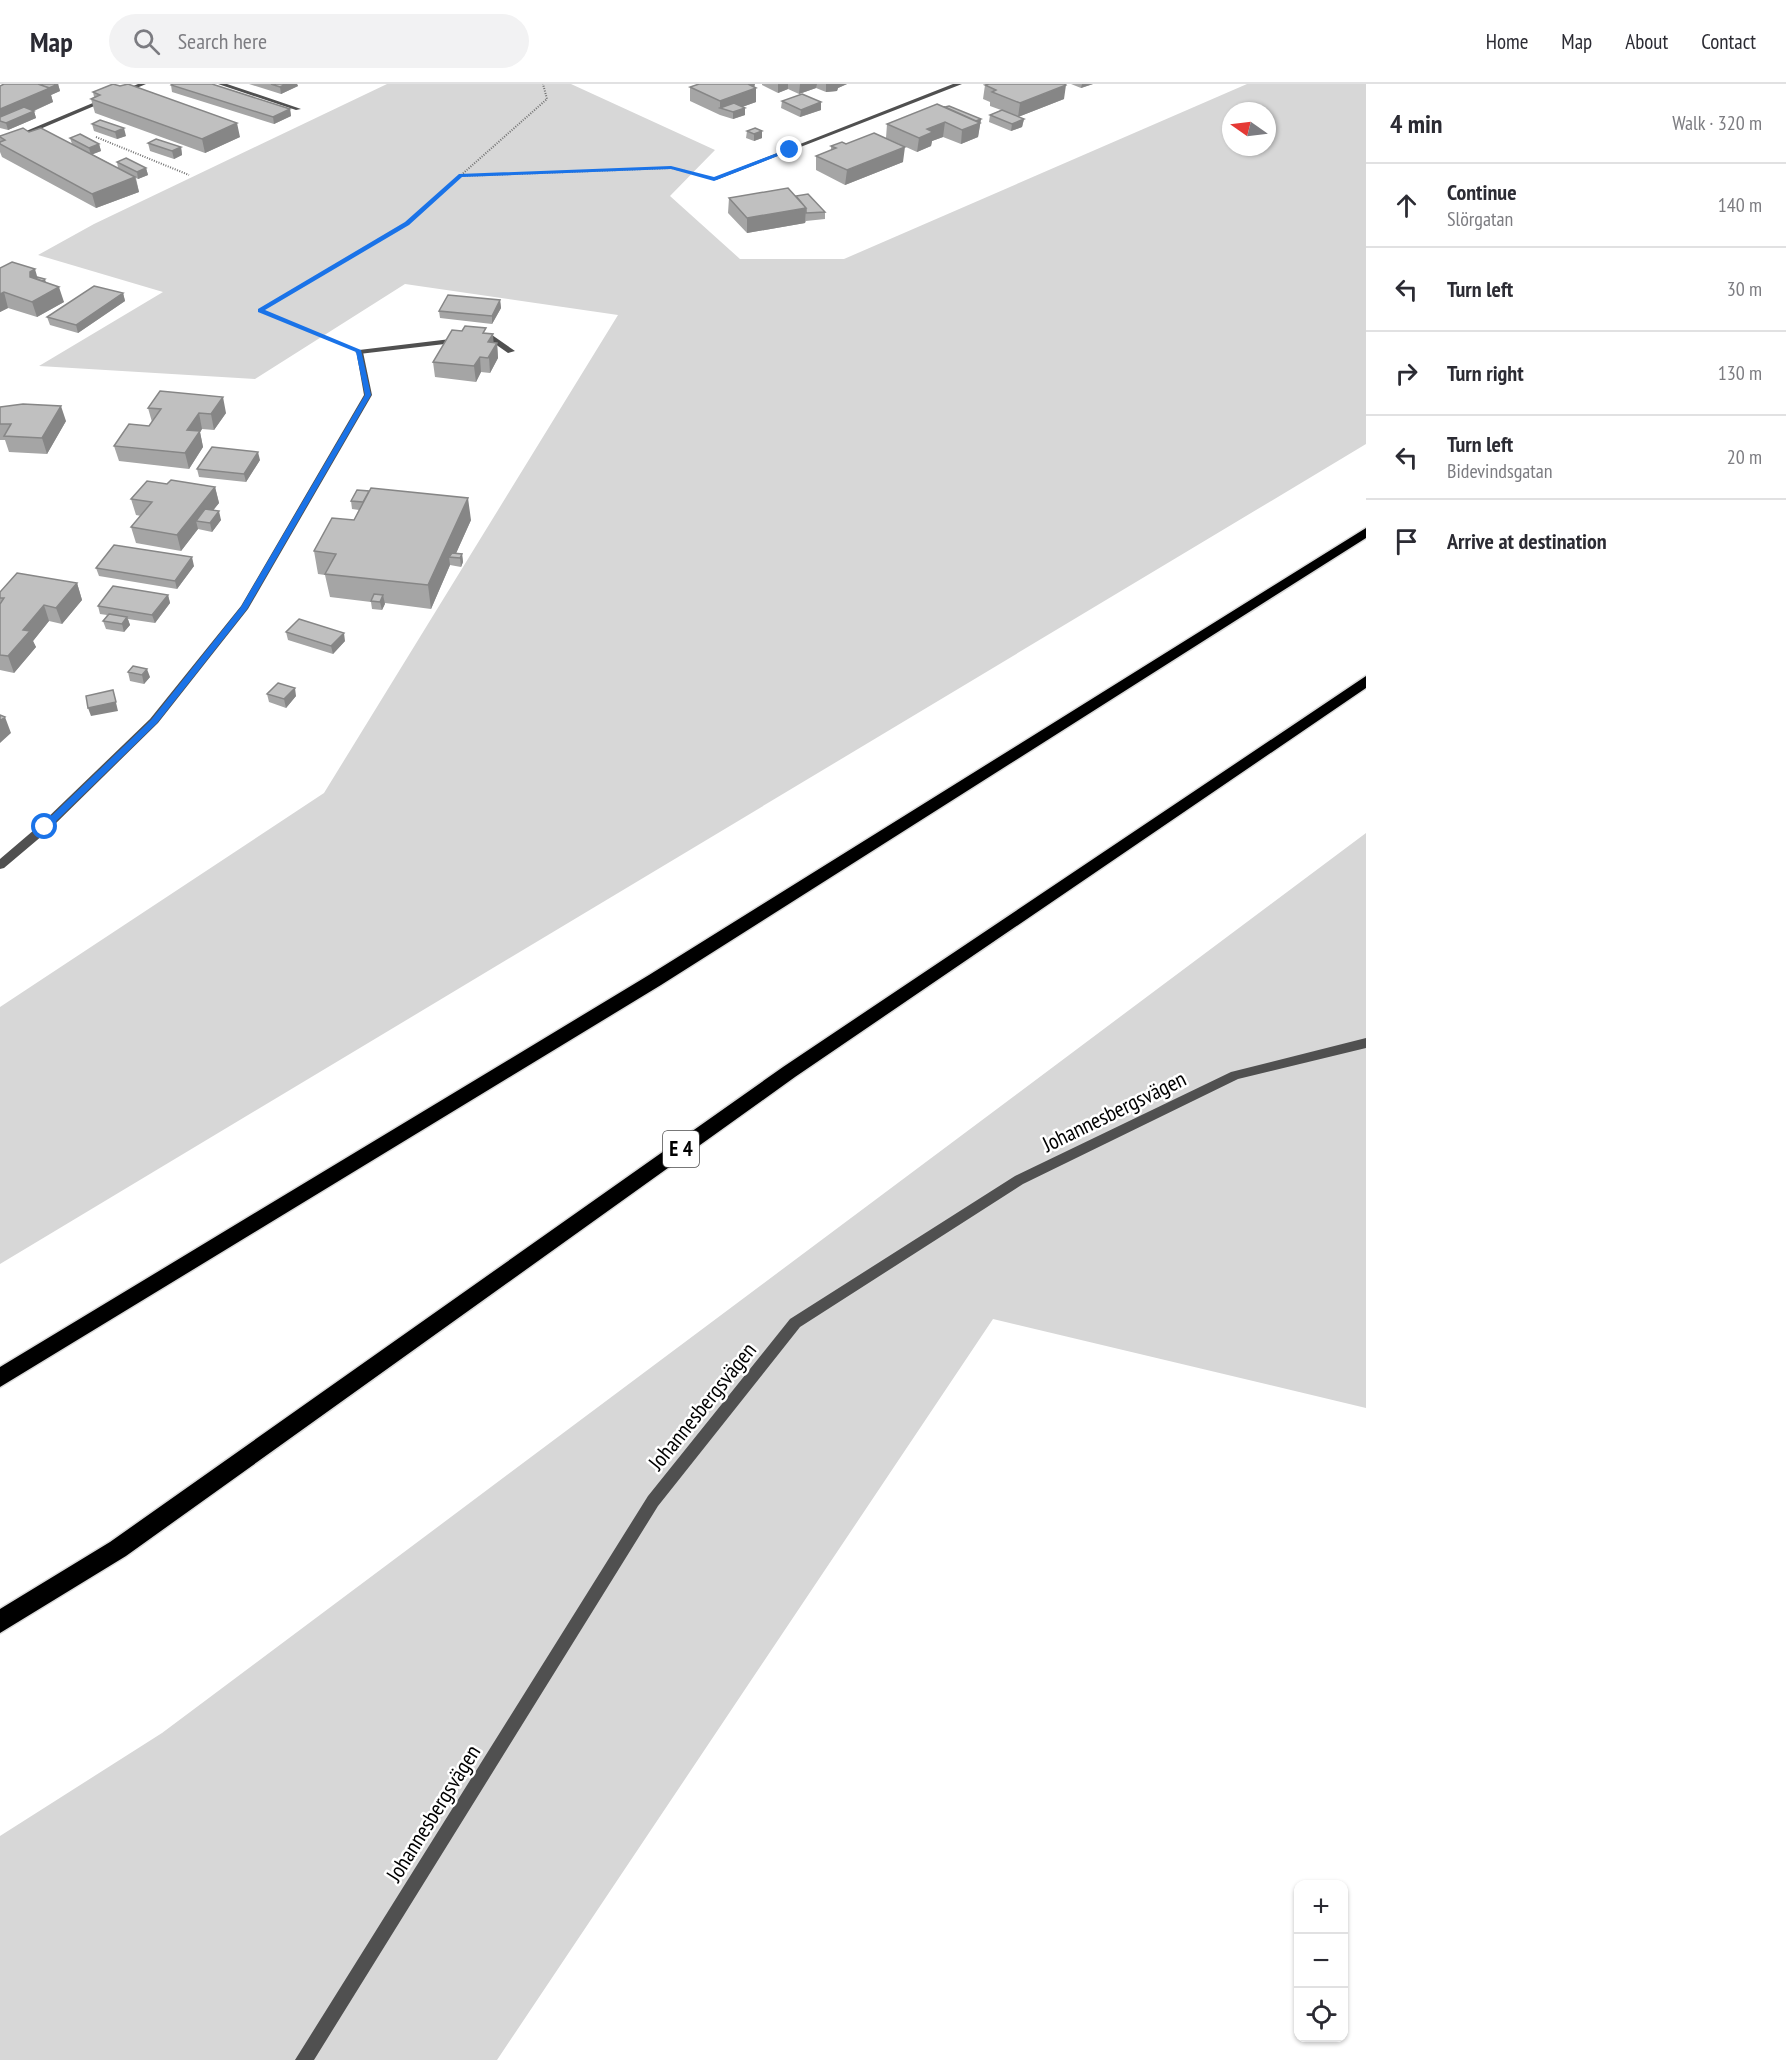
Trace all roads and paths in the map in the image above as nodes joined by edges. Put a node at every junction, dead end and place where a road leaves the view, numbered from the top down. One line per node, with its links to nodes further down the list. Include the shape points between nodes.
1 (142, 84): 6 (street)
2 (221, 84): 5 (street)
3 (543, 84): 9 (path, via 547,99)
4 (959, 84): 10 (street)
5 (298, 109)
6 (57, 122): 7 (street); 8 (path)
7 (0, 144)
8 (189, 175)
9 (461, 176): 10 (path, via 671,168); 11 (path, via 407,224 261,310)
10 (714, 179)
11 (359, 351): 12 (street, via 489,337); 15 (street, via 368,395 245,607 154,722)
12 (511, 351)
13 (1366, 532): 17 (highway, via 655,980)
14 (1366, 681): 18 (highway, E 4, via 789,1072 118,1549)
15 (0, 865)
16 (1366, 1043): 19 (street, Johannesbergsvägen, via 1235,1075 1029,1175 795,1323 653,1501)
17 (0, 1378)
18 (0, 1622)
19 (304, 2060)

